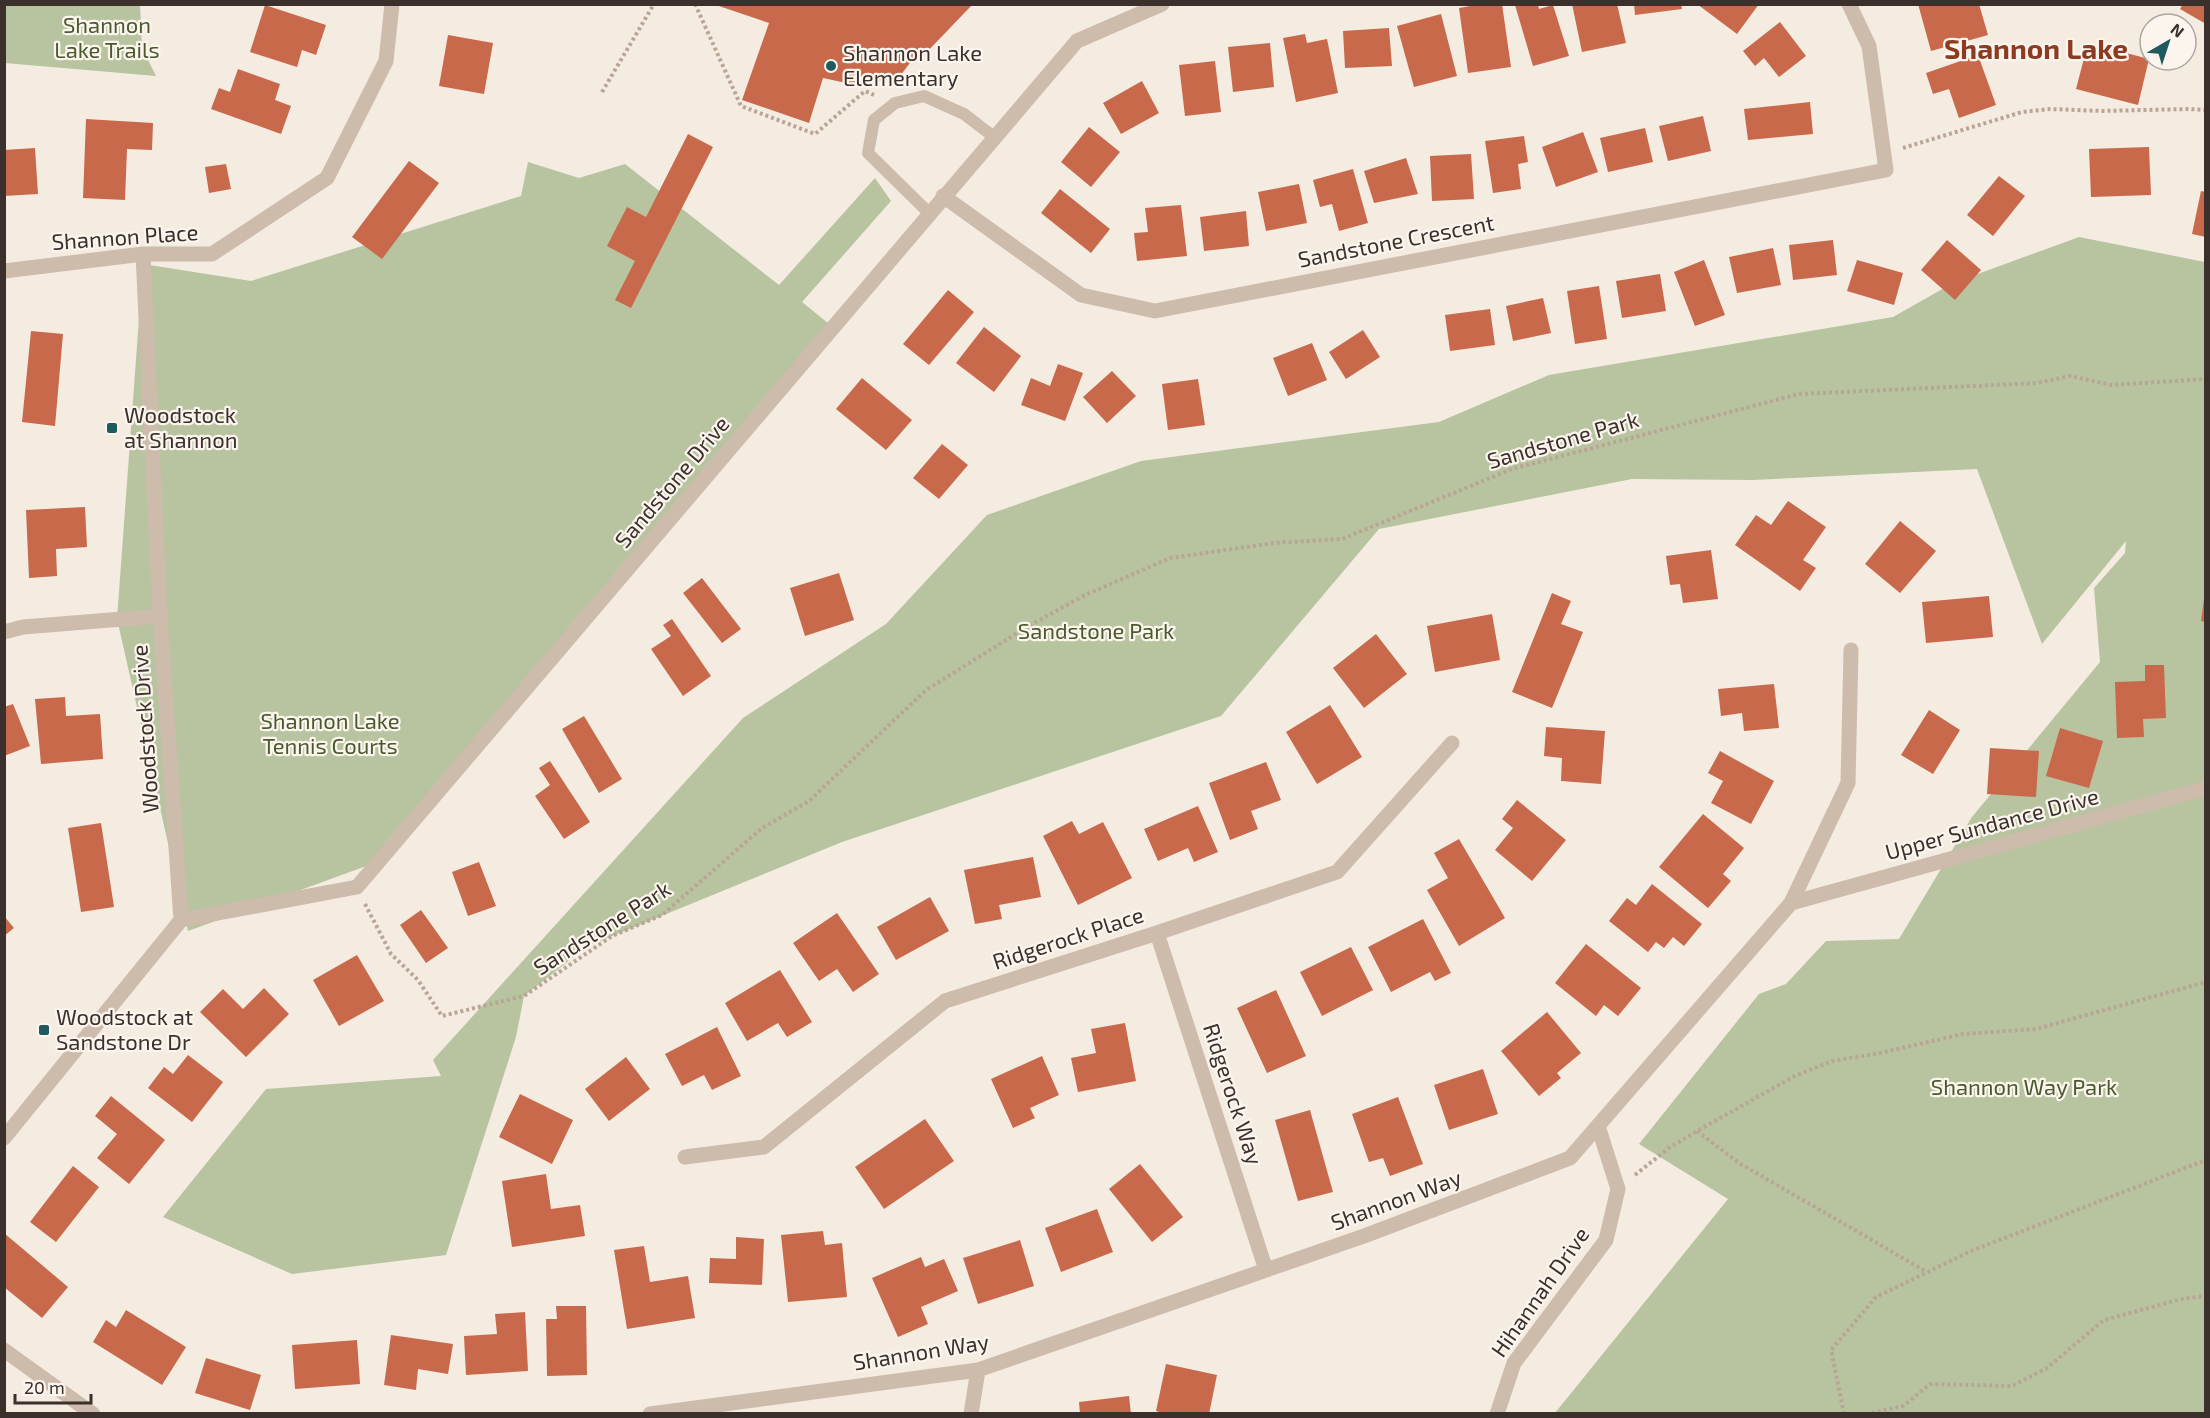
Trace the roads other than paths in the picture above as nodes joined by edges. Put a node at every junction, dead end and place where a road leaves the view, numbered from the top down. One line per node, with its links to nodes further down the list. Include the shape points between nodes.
1 (392, 4): 7 (street, Shannon Place, via 386,61 327,178 212,254)
2 (1162, 4): 4 (street, Sandstone Drive, via 1077,41)
3 (1849, 4): 5 (street, Sandstone Crescent, via 1869,46 1885,163 1155,310 1081,295)
4 (994, 137): 5 (street, Sandstone Drive); 6 (lane, via 964,114 924,96 895,103 874,120 868,153)
5 (943, 196): 6 (street, Sandstone Drive)
6 (929, 213): 15 (street, Sandstone Drive, via 357,887)
7 (144, 254): 8 (street, Shannon Place); 9 (street, Woodstock Drive)
8 (4, 270)
9 (160, 616): 10 (street, via 23,627); 15 (street, Woodstock Drive)
10 (4, 632)
11 (1851, 650): 14 (street, Shannon Way, via 1848,783)
12 (1452, 743): 16 (street, Ridgerock Place, via 1336,872)
13 (2205, 788): 14 (street, Upper Sundance Drive)
14 (1791, 903): 17 (street, Shannon Way)
15 (181, 920): 18 (street)
16 (1157, 933): 19 (street, Ridgerock Place, via 945,1001 764,1147); 20 (street, Ridgerock Way)
17 (1598, 1126): 20 (street, Shannon Way, via 1570,1158); 26 (street, Hihannah Drive, via 1618,1189 1606,1240 1514,1364)
18 (4, 1138)
19 (685, 1157)
20 (1266, 1270): 22 (street, Shannon Way)
21 (4, 1350): 23 (street)
22 (978, 1370): 24 (street, Shannon Way); 25 (street)
23 (93, 1413)
24 (650, 1413)
25 (971, 1413)
26 (1497, 1413)

